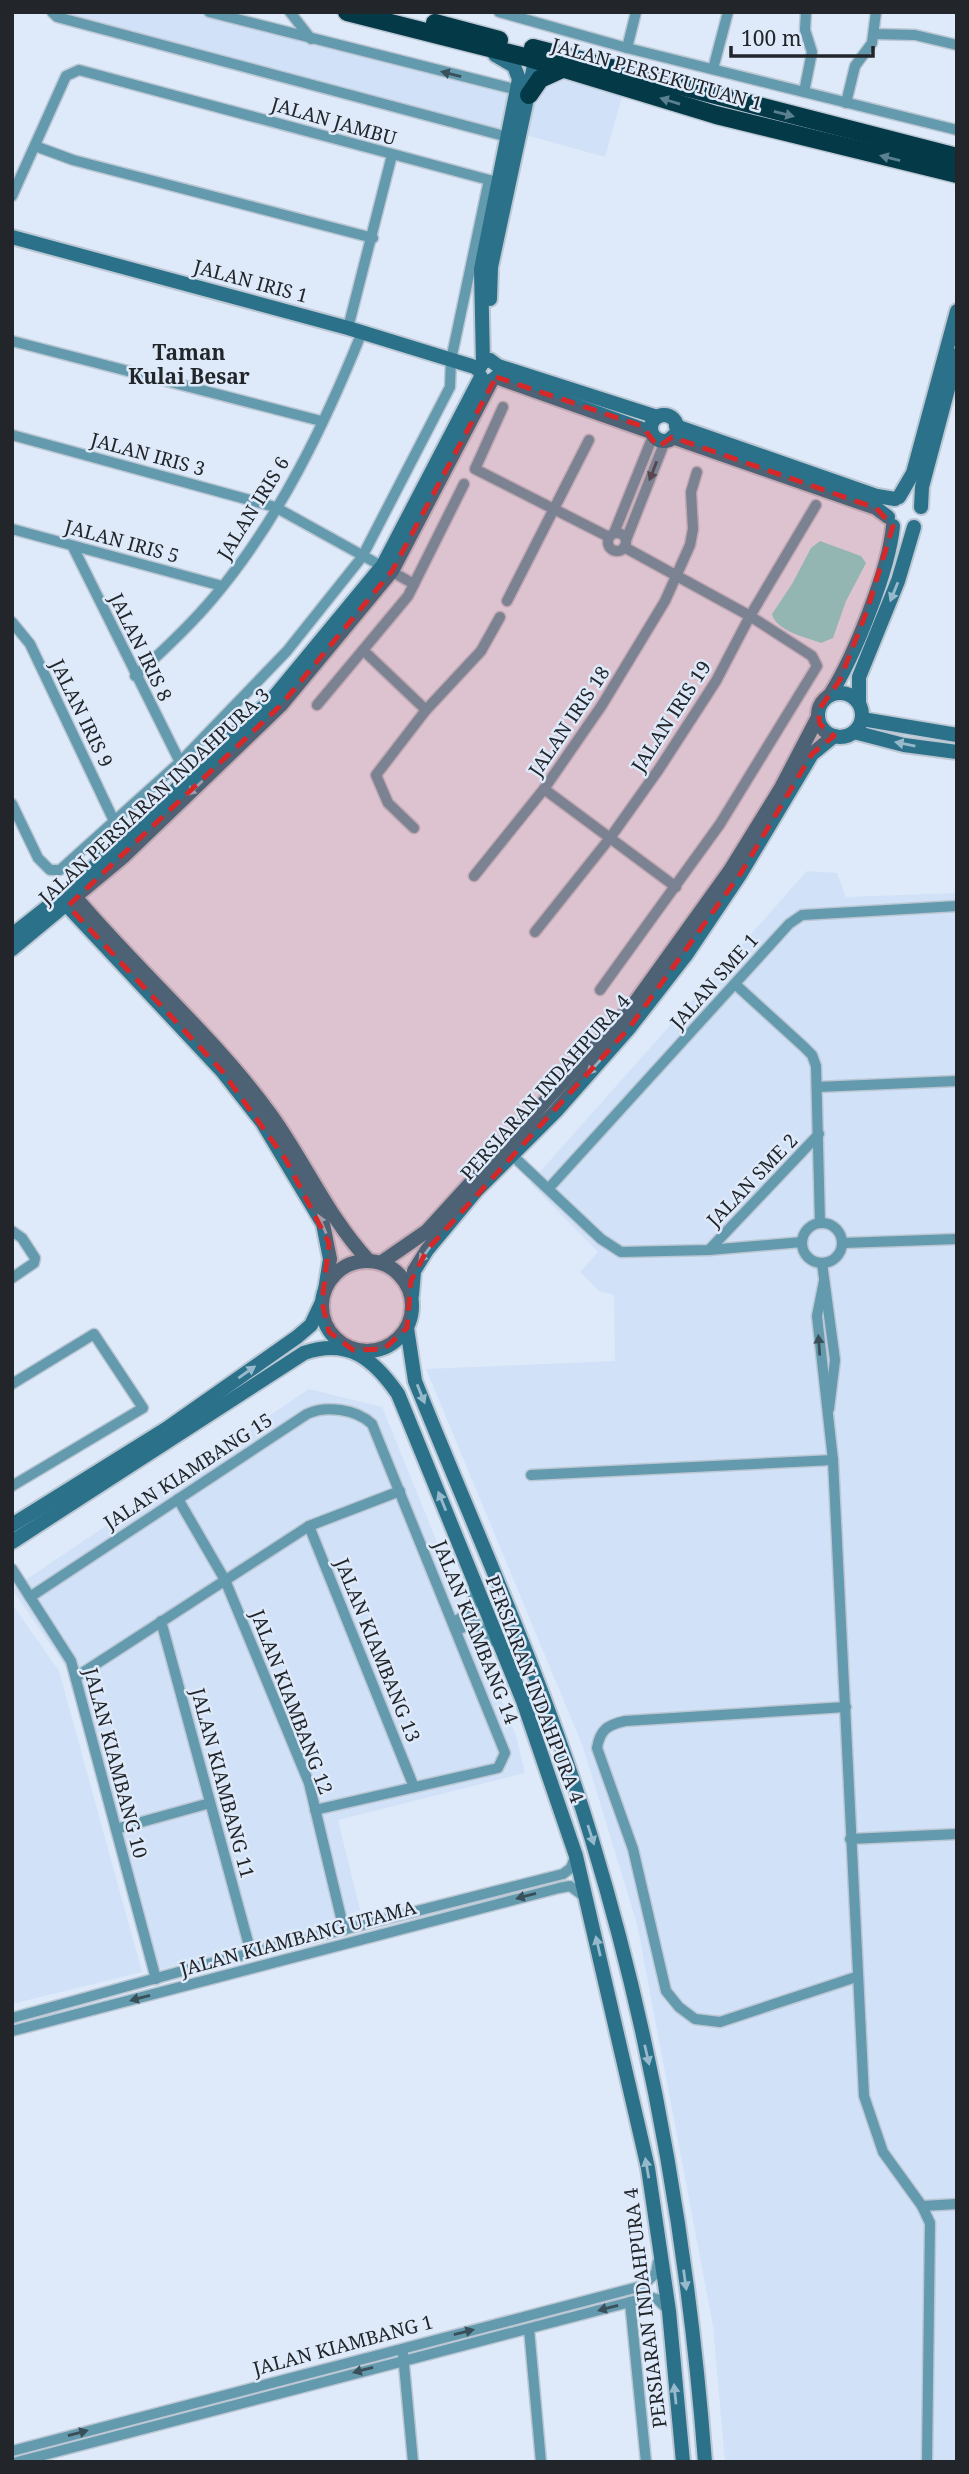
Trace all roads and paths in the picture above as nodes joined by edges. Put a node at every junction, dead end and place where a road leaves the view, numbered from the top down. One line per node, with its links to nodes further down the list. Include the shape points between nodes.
1 (52, 12): 23 (street)
2 (209, 12): 12 (street)
3 (290, 12): 12 (street)
4 (347, 12): 14 (highway, JALAN PERSEKUTUAN 1)
5 (394, 12): 16 (highway, JALAN PERSEKUTUAN 1)
6 (499, 12): 15 (street)
7 (636, 12): 15 (street)
8 (728, 12): 18 (street)
9 (806, 12): 19 (street, via 805,30 812,52)
10 (876, 12): 11 (street)
11 (874, 34): 13 (street, via 915,35); 21 (street, via 855,66)
12 (312, 39): 20 (street, one-way to 12)
13 (957, 45)
14 (472, 46): 16 (highway, JALAN PERSEKUTUAN 1); 20 (main road, via 514,66)
15 (627, 48): 18 (street)
16 (532, 54): 17 (highway, JALAN PERSEKUTUAN 1); 20 (main road); 26 (highway, JALAN PERSEKUTUAN 1, one-way to 26)
17 (562, 69): 20 (highway); 26 (highway, JALAN PERSEKUTUAN 1, one-way to 17, via 716,115)
18 (713, 69): 19 (street)
19 (803, 92): 21 (street)
20 (523, 93): 23 (main road); 36 (main road, via 491,267)
21 (846, 103): 22 (street)
22 (957, 130)
23 (508, 137): 27 (main road)
24 (35, 146): 25 (street, JALAN JAMBU, via 72,71 79,70); 28 (street); 30 (street, via 73,160)
25 (392, 155): 27 (street, JALAN JAMBU); 30 (street, JALAN IRIS 6)
26 (956, 170)
27 (493, 180): 35 (street); 36 (main road, via 481,269)
28 (12, 196)
29 (12, 237): 32 (main road, JALAN IRIS 1)
30 (373, 238): 32 (street, JALAN IRIS 6)
31 (957, 311): 47 (main road, via 913,473)
32 (355, 330): 35 (main road, JALAN IRIS 1); 40 (street, JALAN IRIS 6, via 341,383)
33 (12, 341): 40 (street)
34 (957, 355): 50 (main road, via 922,487)
35 (451, 360): 36 (main road, JALAN IRIS 1); 38 (street, via 450,387)
36 (488, 370): 39 (main road); 41 (main road, JALAN PERSIARAN INDAHPURA 3); 42 (main road)
37 (503, 407): 51 (street, via 475,469)
38 (440, 411): 41 (street); 58 (street)
39 (657, 417): 42 (main road, via 652,423); 42 (main road, via 669,416)
40 (321, 421): 49 (street, JALAN IRIS 6)
41 (463, 423): 59 (main road, JALAN PERSIARAN INDAHPURA 3)
42 (663, 434): 47 (main road); 52 (main road, via 876,508); 55 (street); 56 (street, one-way to 56)
43 (12, 435): 49 (street, JALAN IRIS 3)
44 (589, 440): 51 (street)
45 (696, 472): 60 (street, JALAN IRIS 18, via 691,492 692,537)
46 (464, 484): 61 (street)
47 (897, 498): 50 (main road, via 913,498); 52 (main road, via 890,504)
48 (816, 505): 64 (street, JALAN IRIS 19)
49 (275, 507): 58 (street, JALAN IRIS 3); 62 (street, JALAN IRIS 6)
50 (921, 508): 53 (main road, via 922,516)
51 (553, 509): 55 (street); 63 (street)
52 (890, 521): 53 (main road, via 901,530); 69 (main road, via 890,550 840,680)
53 (914, 527): 70 (main road, one-way to 70, via 898,581 859,677)
54 (12, 529): 57 (street, JALAN IRIS 5)
55 (611, 535): 56 (street, via 623,535); 56 (street, via 608,546 612,550)
56 (625, 544): 60 (street)
57 (73, 547): 62 (street, JALAN IRIS 5); 68 (street, JALAN IRIS 8)
58 (362, 557): 59 (street, JALAN IRIS 3); 79 (street, via 287,651)
59 (388, 568): 61 (street, JALAN IRIS 3); 87 (main road, JALAN PERSIARAN INDAHPURA 3, via 281,705)
60 (678, 576): 64 (street); 80 (street, JALAN IRIS 18, via 637,652)
61 (414, 583): 67 (street, via 393,617)
62 (222, 586): 68 (street, JALAN IRIS 6)
63 (507, 601)
64 (750, 615): 84 (street, JALAN IRIS 19, via 716,681); 86 (street, via 812,656 817,666 760,764)
65 (500, 617): 72 (street, via 481,652)
66 (12, 622): 82 (street, JALAN IRIS 9, via 30,644)
67 (363, 650): 71 (street); 72 (street)
68 (135, 676): 79 (street, JALAN IRIS 8)
69 (830, 695): 70 (main road, via 846,693); 73 (main road, via 821,704)
70 (859, 702): 74 (main road)
71 (317, 705)
72 (426, 710): 83 (street, via 376,775 388,803)
73 (818, 717): 77 (main road, via 823,729); 105 (main road, PERSIARAN INDAHPURA 4, via 731,869 634,1004 426,1231)
74 (862, 719): 75 (main road); 76 (main road)
75 (854, 732): 77 (main road); 78 (main road, one-way to 75)
76 (957, 735)
77 (834, 736): 97 (main road, PERSIARAN INDAHPURA 4, one-way to 97, via 812,754 741,873 678,965 630,1027)
78 (957, 752)
79 (180, 762): 82 (street)
80 (544, 789): 84 (street); 85 (street, JALAN IRIS 18)
81 (12, 804): 82 (street, via 38,858 51,870 60,870)
82 (115, 823)
83 (414, 828)
84 (610, 838): 86 (street); 89 (street, JALAN IRIS 19)
85 (474, 876)
86 (676, 887): 93 (street)
87 (68, 898): 90 (main road, JALAN PERSIARAN INDAHPURA 3); 91 (main road, JALAN PERSIARAN INDAHPURA 3); 105 (main road, via 179,1007 270,1114 344,1234); 110 (main road, one-way to 87, via 330,1259 323,1224 261,1122 222,1071)
88 (957, 906): 92 (street, JALAN SME 1, via 802,915)
89 (535, 932)
90 (12, 935)
91 (12, 949)
92 (736, 985): 95 (street, via 812,1055); 98 (street, JALAN SME 1)
93 (600, 990)
94 (957, 1081): 95 (street)
95 (817, 1087): 96 (street)
96 (819, 1134): 99 (street); 104 (street, JALAN SME 2)
97 (513, 1156): 98 (street); 109 (main road, PERSIARAN INDAHPURA 4, one-way to 109, via 476,1191 419,1261 411,1281)
98 (549, 1188): 104 (street, via 601,1239 621,1252)
99 (820, 1223): 102 (street, via 811,1226); 103 (street, via 836,1228)
100 (12, 1231): 107 (street, via 35,1258)
101 (957, 1239): 103 (street)
102 (802, 1242): 104 (street); 106 (street, via 807,1257)
103 (843, 1243): 106 (street, via 836,1258)
104 (709, 1250)
105 (375, 1261): 109 (main road, via 395,1269); 110 (main road, via 342,1268)
106 (822, 1264): 108 (street)
107 (12, 1278)
108 (824, 1281): 114 (street, via 835,1360); 114 (street, one-way to 108, via 822,1386 817,1316)
109 (412, 1295): 111 (main road)
110 (323, 1296): 112 (main road, via 323,1318 329,1332); 121 (main road, one-way to 110, via 166,1429 297,1337 311,1325)
111 (407, 1328): 112 (main road, via 384,1349); 161 (main road, one-way to 161, via 415,1381 542,1692 592,1839 618,1934 670,2176 697,2357)
112 (353, 1350): 123 (main road, via 320,1347 295,1357); 126 (main road, PERSIARAN INDAHPURA 4, one-way to 112, via 398,1394 385,1375)
113 (12, 1384): 118 (street, via 94,1334 143,1408)
114 (829, 1410): 116 (street)
115 (372, 1424): 119 (street, JALAN KIAMBANG 14); 120 (street, JALAN KIAMBANG 15, via 327,1407 317,1409)
116 (833, 1460): 117 (street); 132 (street)
117 (531, 1475)
118 (12, 1486)
119 (400, 1491): 122 (street); 129 (street, JALAN KIAMBANG 14)
120 (178, 1499): 125 (street, JALAN KIAMBANG 12); 127 (street, JALAN KIAMBANG 15)
121 (12, 1525)
122 (309, 1526): 125 (street); 133 (street, JALAN KIAMBANG 13)
123 (12, 1542)
124 (12, 1569): 127 (street, JALAN KIAMBANG 10)
125 (225, 1580): 128 (street); 135 (street, JALAN KIAMBANG 12)
126 (474, 1580): 129 (street, via 473,1610); 130 (main road, PERSIARAN INDAHPURA 4)
127 (30, 1597): 131 (street, JALAN KIAMBANG 10)
128 (161, 1622): 131 (street); 134 (street, JALAN KIAMBANG 11)
129 (455, 1626): 130 (street, via 480,1625); 133 (street, JALAN KIAMBANG 14, via 505,1753 498,1768)
130 (503, 1653): 139 (main road, PERSIARAN INDAHPURA 4, via 543,1753)
131 (76, 1677): 136 (street, JALAN KIAMBANG 10)
132 (846, 1707): 138 (street); 143 (street, via 625,1721 610,1725 599,1735 597,1748 632,1849 666,1991 679,2007 695,2019 720,2022)
133 (414, 1787): 135 (street, JALAN KIAMBANG 14)
134 (210, 1803): 136 (street); 142 (street, JALAN KIAMBANG 11)
135 (316, 1810): 141 (street, JALAN KIAMBANG 12)
136 (116, 1829): 144 (street, JALAN KIAMBANG 10)
137 (957, 1834): 138 (street)
138 (850, 1839): 143 (street)
139 (576, 1856): 140 (main road, PERSIARAN INDAHPURA 4); 141 (street, JALAN KIAMBANG UTAMA, via 563,1874)
140 (587, 1900): 146 (street, JALAN KIAMBANG UTAMA, one-way to 146, via 578,1889 559,1888); 149 (main road, PERSIARAN INDAHPURA 4, one-way to 140, via 648,2168)
141 (344, 1930): 142 (street, JALAN KIAMBANG UTAMA)
142 (251, 1953): 144 (street, JALAN KIAMBANG UTAMA)
143 (856, 1977): 148 (street, via 864,2096 883,2152)
144 (156, 1979): 145 (street, JALAN KIAMBANG UTAMA)
145 (12, 2018)
146 (12, 2031)
147 (957, 2204): 148 (street)
148 (922, 2206): 162 (street, via 930,2223)
149 (660, 2250): 151 (main road, PERSIARAN INDAHPURA 4); 153 (street, JALAN KIAMBANG 1, one-way to 149, via 642,2286 656,2273)
150 (630, 2302): 151 (street, JALAN KIAMBANG 1, via 649,2297); 152 (street, JALAN KIAMBANG 1, one-way to 152); 159 (street)
151 (669, 2311): 160 (main road, PERSIARAN INDAHPURA 4, one-way to 151)
152 (529, 2329): 154 (street, JALAN KIAMBANG 1); 158 (street)
153 (401, 2348): 154 (street); 155 (street, JALAN KIAMBANG 1, one-way to 153)
154 (404, 2359): 156 (street, JALAN KIAMBANG 1, one-way to 156); 157 (street)
155 (12, 2451)
156 (18, 2462)
157 (413, 2462)
158 (541, 2462)
159 (646, 2462)
160 (683, 2462)
161 (705, 2462)
162 (927, 2462)

